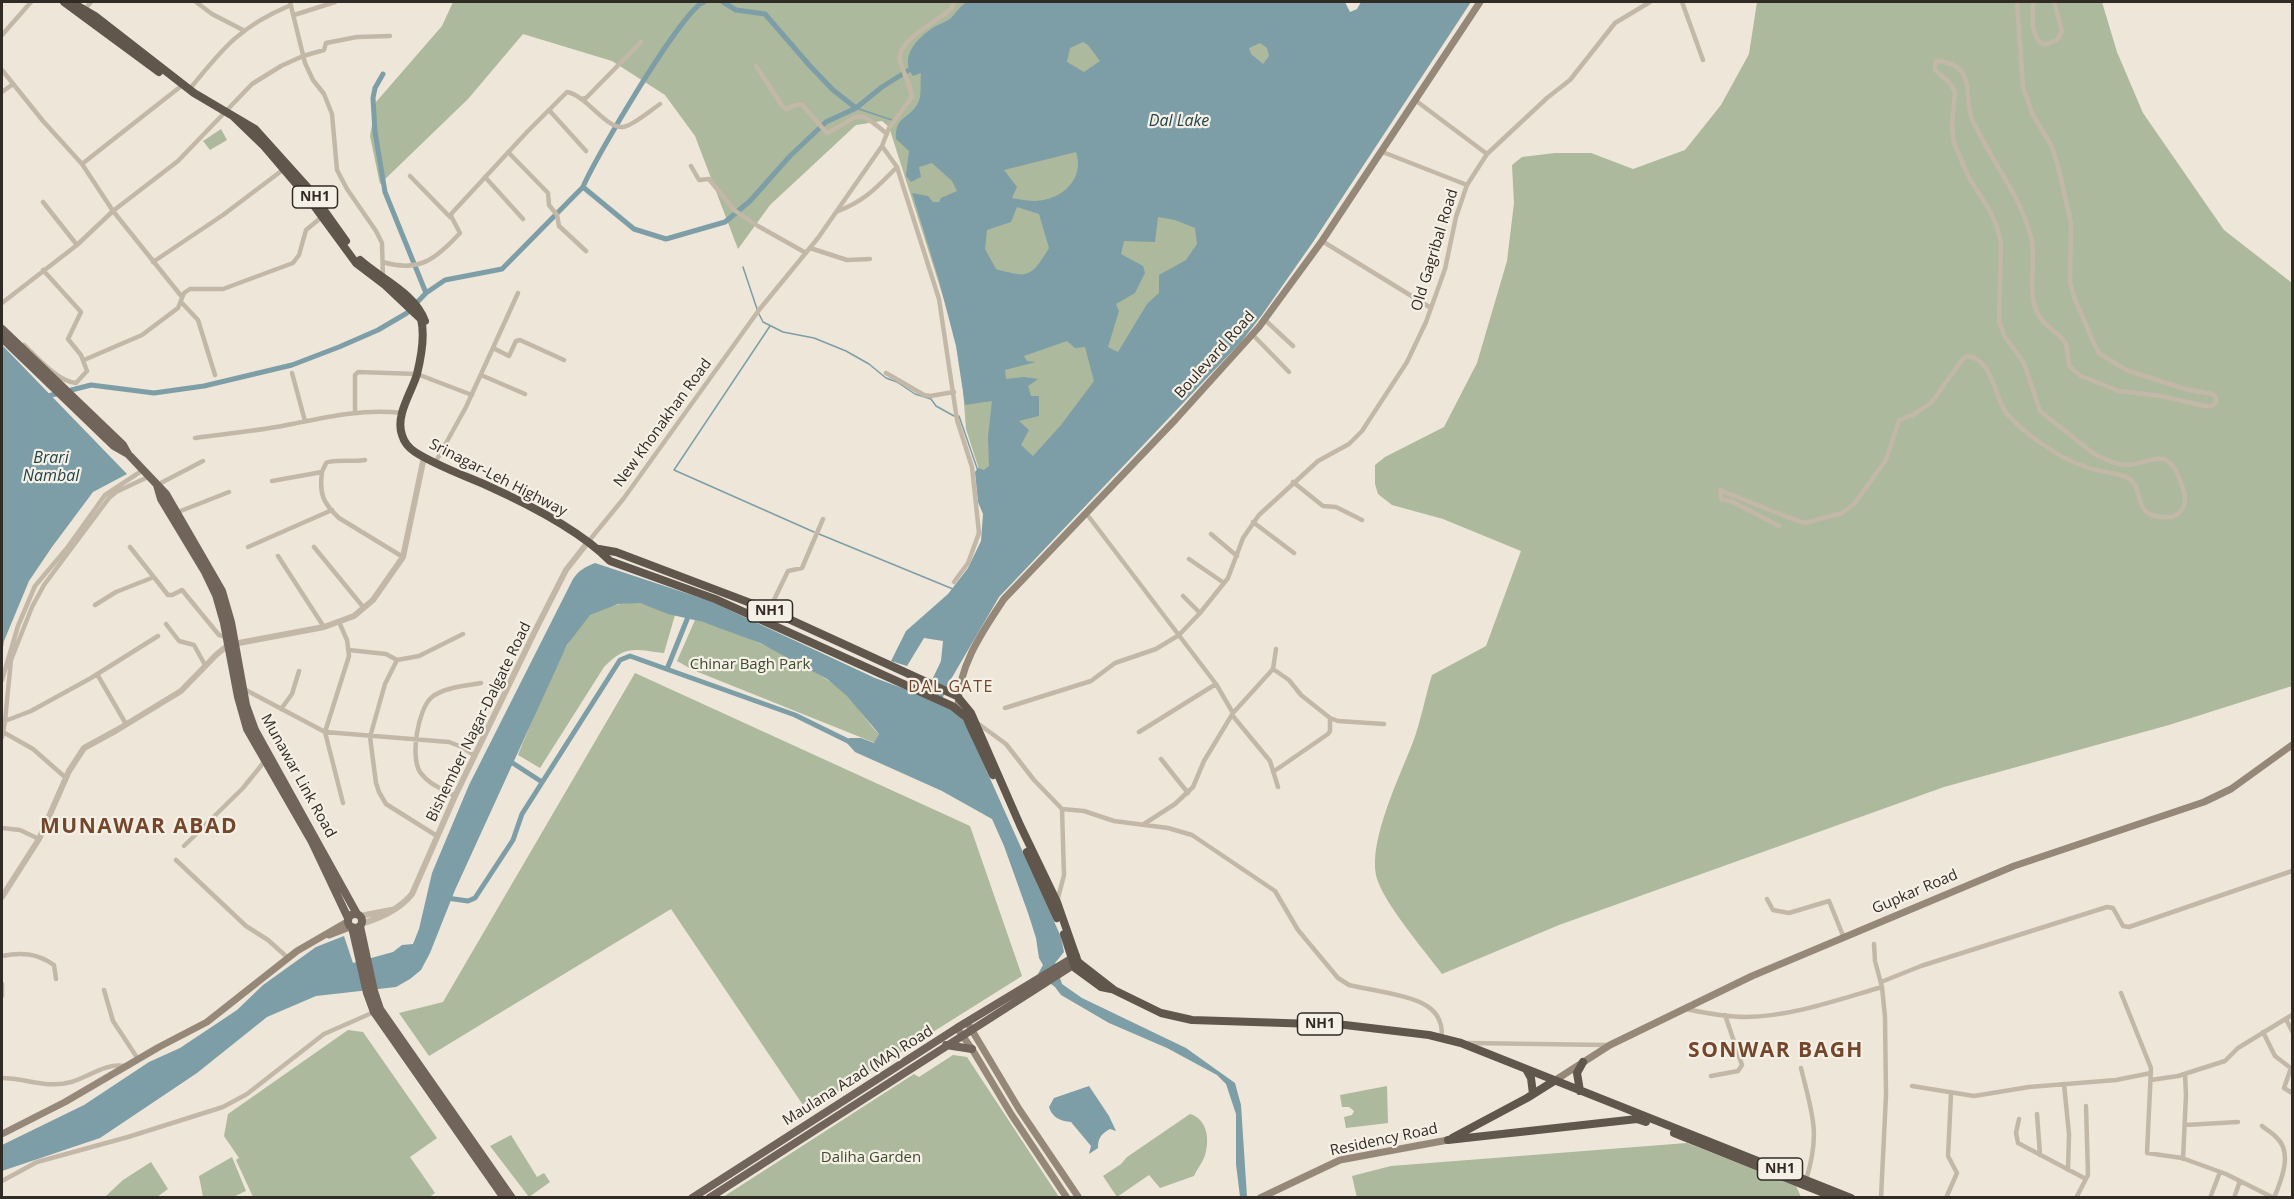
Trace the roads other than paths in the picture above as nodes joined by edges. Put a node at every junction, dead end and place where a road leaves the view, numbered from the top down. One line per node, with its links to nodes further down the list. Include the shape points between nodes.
1 (31, 2): 18 (street)
2 (64, 2): 26 (highway, NH1)
3 (71, 2): 15 (highway, NH1)
4 (92, 2): 15 (street)
5 (196, 2): 17 (street)
6 (335, 2): 16 (street)
7 (954, 2): 34 (street, New Khonakhan Road, via 946,13 907,41 899,53 912,97)
8 (1480, 2): 29 (main road, Boulevard Road)
9 (1650, 2): 39 (street, Old Gagribal Road, via 1615,23 1570,80)
10 (1682, 2): 22 (street)
11 (2017, 2): 104 (street, via 2023,87 2060,170 2071,223 2070,282 2092,339 2099,352 2115,364 2185,389 2212,394 2216,402 2205,406 2119,391 2081,376 2069,366 2066,343 2036,312 2032,240 2026,220 1971,116 1964,76 1950,64 1936,61 1935,70 1955,92 1954,143 1968,176 1990,211 2001,243 1999,322 2008,344 2024,363 2040,411 2104,459 2128,465 2154,457 2170,462 2185,495 2182,508 2172,517 2151,515 2143,510 2130,480 2073,462 2025,432 2005,412 1989,374 1976,358 1967,356 1925,409 1899,420 1886,460 1854,504 1842,513 1805,523 1720,490 1721,499)
12 (2034, 2): 13 (street, via 2033,29 2044,45 2057,40 2062,31)
13 (2054, 2)
14 (291, 3): 16 (street); 17 (street)
15 (85, 9): 26 (highway, NH1)
16 (294, 15): 21 (street)
17 (243, 30): 26 (street)
18 (2, 35)
19 (390, 36): 21 (street, via 327,42 325,50)
20 (641, 42): 28 (street)
21 (303, 56): 32 (street, via 252,84); 60 (street, via 332,114 341,179 376,231 382,243)
22 (1703, 60)
23 (756, 66): 34 (street, via 783,107 800,105 826,132 861,115)
24 (2, 70): 25 (street)
25 (13, 84): 27 (street); 40 (street)
26 (188, 90): 32 (highway, NH1); 40 (street)
27 (2, 92)
28 (581, 99): 30 (street, via 618,126 629,125); 31 (street, via 567,92)
29 (1415, 100): 37 (main road, Boulevard Road); 39 (street)
30 (660, 104)
31 (549, 110): 36 (street); 38 (street)
32 (226, 112): 33 (highway, NH1); 48 (street, via 178,161)
33 (234, 117): 43 (highway, NH1); 62 (highway, NH1, via 269,142 323,207 357,257)
34 (888, 131): 35 (street, New Khonakhan Road)
35 (882, 146): 42 (street); 49 (street, New Khonakhan Road)
36 (586, 151)
37 (1380, 151): 46 (street); 53 (main road, Boulevard Road)
38 (508, 153): 45 (street); 56 (street, via 548,193 559,226)
39 (1487, 154): 46 (street, Old Gagribal Road)
40 (82, 164): 48 (street)
41 (691, 166): 57 (street, via 699,180 709,179 734,210)
42 (897, 166): 49 (street, via 866,197); 81 (street, via 939,299)
43 (284, 169): 50 (highway, NH1); 59 (street)
44 (410, 176): 51 (street)
45 (485, 177): 51 (street, via 452,213); 52 (street)
46 (1467, 185): 67 (street, Old Gagribal Road)
47 (43, 202): 54 (street)
48 (113, 211): 54 (street); 59 (street)
49 (836, 212): 55 (street, New Khonakhan Road)
50 (323, 216): 62 (highway, NH1, via 356,263); 64 (street, via 306,230 293,262 223,290 190,289)
51 (452, 219): 60 (street, via 460,233 435,257 409,267)
52 (523, 219)
53 (1322, 241): 67 (street); 68 (main road, Boulevard Road)
54 (77, 244): 61 (street)
55 (810, 248): 57 (street, New Khonakhan Road); 58 (street, via 847,260)
56 (586, 251)
57 (806, 253): 106 (street, New Khonakhan Road, via 759,310)
58 (870, 259)
59 (153, 262): 64 (street)
60 (383, 262): 62 (street)
61 (43, 270): 65 (street); 73 (street, via 81,312 68,339)
62 (385, 282): 78 (highway, Srinagar-Leh Highway / NH1, via 411,301 426,329)
63 (518, 293): 72 (street)
64 (182, 297): 66 (street)
65 (2, 303)
66 (182, 303): 73 (street, via 138,337); 79 (street, via 198,320)
67 (1431, 308): 95 (street, Old Gagribal Road, via 1407,362 1362,431)
68 (1265, 320): 70 (main road, Boulevard Road); 71 (street)
69 (2, 332): 73 (street, via 7,330 73,383 87,371); 92 (main road, Munawar Link Road)
70 (1253, 335): 75 (street); 100 (main road, Boulevard Road)
71 (1293, 346)
72 (493, 348): 74 (street, via 509,356 520,340); 80 (street)
73 (84, 360)
74 (564, 360)
75 (1289, 372)
76 (292, 373): 86 (street)
77 (886, 373): 81 (street, via 924,395)
78 (417, 374): 83 (street); 84 (street, via 358,372); 85 (highway, Srinagar-Leh Highway / NH1)
79 (215, 375)
80 (481, 375): 82 (street); 83 (street)
81 (954, 392): 117 (street, via 957,420 972,467 980,528 968,563)
82 (525, 394)
83 (472, 395): 91 (street)
84 (355, 412): 85 (street); 86 (street)
85 (402, 413): 88 (highway, Srinagar-Leh Highway / NH1, via 400,428 405,442)
86 (305, 421): 87 (street)
87 (195, 438)
88 (424, 458): 91 (highway, Srinagar-Leh Highway / NH1); 114 (street)
89 (366, 460): 93 (street, via 329,462)
90 (204, 461): 96 (street)
91 (435, 463): 106 (highway, Srinagar-Leh Highway / NH1, via 500,492)
92 (147, 472): 96 (main road, Munawar Link Road); 124 (street, via 103,505); 124 (street, via 112,489 97,504 35,586)
93 (322, 472): 94 (street); 98 (street, via 321,493)
94 (272, 481)
95 (1293, 482): 102 (street, via 1323,507 1336,507); 103 (street, Old Gagribal Road)
96 (157, 485): 99 (main road, Munawar Link Road); 132 (main road, Munawar Link Road, via 161,499 211,584)
97 (229, 492): 99 (street)
98 (332, 510): 108 (street); 114 (street)
99 (178, 512): 132 (main road, Munawar Link Road, via 222,591 231,622)
100 (1086, 513): 129 (street); 145 (main road, Boulevard Road, via 1004,599)
101 (823, 519): 122 (street, via 802,568 788,571)
102 (1362, 520)
103 (1253, 522): 111 (street); 113 (street, Old Gagribal Road)
104 (1779, 526)
105 (1211, 534): 113 (street)
106 (588, 542): 110 (highway, Srinagar-Leh Highway / NH1); 161 (street, Bishember Nagar-Dalgate Road, via 566,570)
107 (130, 547): 116 (street)
108 (248, 547)
109 (314, 547): 121 (street)
110 (599, 549): 122 (highway, NH1); 135 (highway, NH1, via 610,561 715,599)
111 (1294, 553)
112 (278, 556): 127 (street)
113 (1237, 556): 118 (street, Old Gagribal Road)
114 (403, 557): 121 (street)
115 (1189, 559): 118 (street)
116 (154, 577): 120 (street, via 116,592); 132 (street, via 169,596 182,590 219,635)
117 (954, 582)
118 (1224, 583): 123 (street, Old Gagribal Road)
119 (1183, 596): 123 (street)
120 (94, 606)
121 (364, 608): 125 (street)
122 (769, 610): 131 (highway, NH1)
123 (1200, 613): 129 (street, Old Gagribal Road)
124 (23, 620): 141 (street, via 8,653); 151 (street, via 9,670)
125 (339, 622): 127 (street); 134 (street)
126 (166, 624): 137 (street, via 179,641 194,645)
127 (324, 627): 132 (street)
128 (463, 634): 136 (street, via 419,656)
129 (1179, 635): 143 (street); 146 (street, Old Gagribal Road, via 1156,650 1115,663 1091,681)
130 (158, 636): 140 (street)
131 (836, 641): 135 (highway); 145 (highway, NH1)
132 (230, 642): 137 (street); 144 (main road, Munawar Link Road); 163 (main road, Munawar Link Road, via 241,715)
133 (1276, 649): 138 (street)
134 (349, 650): 136 (street, via 386,654); 155 (street)
135 (831, 651): 148 (highway, NH1)
136 (397, 660): 158 (street, via 385,684)
137 (205, 665): 153 (street, via 181,691)
138 (1273, 669): 149 (street); 150 (street)
139 (299, 670): 147 (street, via 292,694)
140 (98, 674): 151 (street, via 31,711); 153 (street)
141 (2, 680)
142 (481, 683): 159 (street, via 431,698 424,706)
143 (1216, 684): 149 (street); 156 (street)
144 (243, 689): 147 (street); 182 (main road, Munawar Link Road, via 262,744 320,844)
145 (953, 694): 148 (main road, Boulevard Road); 152 (highway, NH1)
146 (1005, 708)
147 (281, 709): 155 (street)
148 (958, 709): 178 (highway, NH1, via 971,727)
149 (1233, 714): 164 (street, via 1270,761); 167 (street)
150 (1330, 718): 154 (street); 164 (street, via 1328,734)
151 (3, 720): 157 (street)
152 (975, 721): 170 (street, via 1006,744); 178 (highway, NH1)
153 (126, 724): 165 (street, via 84,748)
154 (1384, 724)
155 (325, 732): 158 (street); 169 (street)
156 (1138, 732)
157 (2, 734): 165 (street, via 33,749)
158 (370, 737): 159 (street); 173 (street, via 381,798)
159 (416, 741): 161 (street, via 456,743); 168 (street, via 420,772)
160 (2292, 745): 183 (main road, Gupkar Road, via 2231,789 2204,802 2014,866)
161 (476, 756): 168 (street, Bishember Nagar-Dalgate Road)
162 (1161, 759): 167 (street)
163 (264, 762): 175 (street); 182 (main road, Munawar Link Road)
164 (1273, 772): 166 (street)
165 (66, 778): 174 (street)
166 (1278, 787)
167 (1188, 793): 171 (street)
168 (455, 796): 173 (street, Bishember Nagar-Dalgate Road)
169 (343, 803)
170 (1062, 809): 171 (street); 181 (street, via 1064,875)
171 (1144, 824): 203 (street, via 1192,835 1268,885 1298,930 1338,978 1349,985 1427,1005 1441,1023)
172 (2, 828): 174 (street, via 20,830)
173 (437, 837): 182 (street, Bishember Nagar-Dalgate Road, via 412,894 392,910)
174 (39, 839): 179 (street)
175 (184, 846)
176 (176, 860): 186 (street, via 246,926)
177 (2292, 871): 190 (street, via 2129,927 2123,926 2113,908 2107,907 1921,966)
178 (1044, 880): 181 (highway, NH1); 187 (highway, NH1)
179 (2, 897)
180 (1767, 899): 183 (street, via 1773,910 1784,913 1829,901)
181 (1057, 902): 187 (highway, NH1)
182 (354, 922): 186 (main road); 195 (main road, Munawar Link Road)
183 (1844, 938): 194 (main road, Gupkar Road, via 1752,976)
184 (1874, 944): 190 (street)
185 (2, 956): 188 (street, via 35,956 54,965)
186 (288, 958): 208 (main road, via 217,1015)
187 (1071, 962): 199 (main road, Maulana Azad (MA) Road); 203 (highway, NH1, via 1114,990 1161,1013 1192,1020 1345,1025)
188 (56, 979)
189 (2, 984): 193 (street)
190 (1881, 985): 196 (street, via 1793,1011 1758,1017); 258 (street, via 1886,1095)
191 (104, 990): 208 (street, via 113,1021)
192 (2121, 993): 214 (street)
193 (2, 996)
194 (1686, 1009): 196 (street); 205 (main road, Gupkar Road)
195 (377, 1010): 245 (street, via 324,1034 247,1094 224,1107 31,1164); 248 (main road); 249 (main road)
196 (1725, 1015): 216 (street, via 1742,1065 1738,1071)
197 (2292, 1015): 198 (street)
198 (2286, 1019): 200 (street); 202 (street)
199 (969, 1026): 201 (main road, Maulana Azad (MA) Road); 227 (main road)
200 (2292, 1030)
201 (960, 1031): 206 (main road, Maulana Azad (MA) Road); 207 (main road); 250 (main road, Maulana Azad (MA) Road)
202 (2263, 1032): 212 (street, via 2275,1056); 215 (street, via 2225,1061)
203 (1441, 1038): 204 (highway, NH1)
204 (1461, 1043): 205 (street); 213 (highway, NH1)
205 (1610, 1045): 209 (main road, Gupkar Road)
206 (946, 1046): 207 (main road); 251 (main road, Maulana Azad (MA) Road)
207 (972, 1049): 229 (main road)
208 (138, 1059): 210 (main road)
209 (1583, 1062): 219 (main road, Gupkar Road); 222 (highway, via 1577,1073)
210 (125, 1067): 217 (street, via 114,1066 58,1085); 237 (main road)
211 (1801, 1068): 244 (street, via 1815,1129)
212 (2292, 1068): 225 (street, via 2283,1086)
213 (1526, 1069): 219 (highway, NH1); 223 (highway)
214 (2151, 1073): 218 (street); 220 (street)
215 (2185, 1074): 218 (street); 235 (street)
216 (1711, 1076)
217 (2, 1078)
218 (2151, 1080): 240 (street, via 2147,1153)
219 (1554, 1081): 222 (highway, NH1); 223 (highway)
220 (2064, 1084): 224 (street, via 1974,1096); 241 (street)
221 (1912, 1086): 224 (street)
222 (1580, 1091): 230 (highway, NH1)
223 (1533, 1094): 238 (highway)
224 (1951, 1094): 259 (street, via 1948,1156 1957,1173)
225 (2292, 1094)
226 (2086, 1106): 243 (street)
227 (1019, 1109): 232 (main road); 254 (main road)
228 (2037, 1114): 239 (street)
229 (1011, 1115): 232 (main road); 252 (main road)
230 (1641, 1118): 234 (highway, NH1); 238 (highway)
231 (2019, 1119): 239 (street, via 2016,1140)
232 (1022, 1121): 253 (main road)
233 (2238, 1122): 235 (street)
234 (1655, 1123): 244 (highway, NH1); 256 (highway, NH1)
235 (2185, 1125): 240 (street)
236 (2262, 1126): 247 (street, via 2280,1140 2284,1160 2274,1197)
237 (2, 1134)
238 (1448, 1140): 255 (main road, Residency Road, via 1340,1160)
239 (2040, 1155): 241 (street)
240 (2183, 1159): 242 (street)
241 (2068, 1170): 243 (street)
242 (2220, 1172): 246 (street); 261 (street)
243 (2086, 1179): 260 (street)
244 (1806, 1180): 257 (highway, NH1)
245 (2, 1181)
246 (2240, 1181): 247 (street); 262 (street)
247 (2268, 1196)
248 (504, 1197)
249 (512, 1197)
250 (692, 1197)
251 (709, 1197)
252 (1067, 1197)
253 (1074, 1197)
254 (1079, 1197)
255 (1260, 1197)
256 (1836, 1197)
257 (1851, 1197)
258 (1881, 1197)
259 (1946, 1197)
260 (2076, 1197)
261 (2210, 1197)
262 (2234, 1197)

